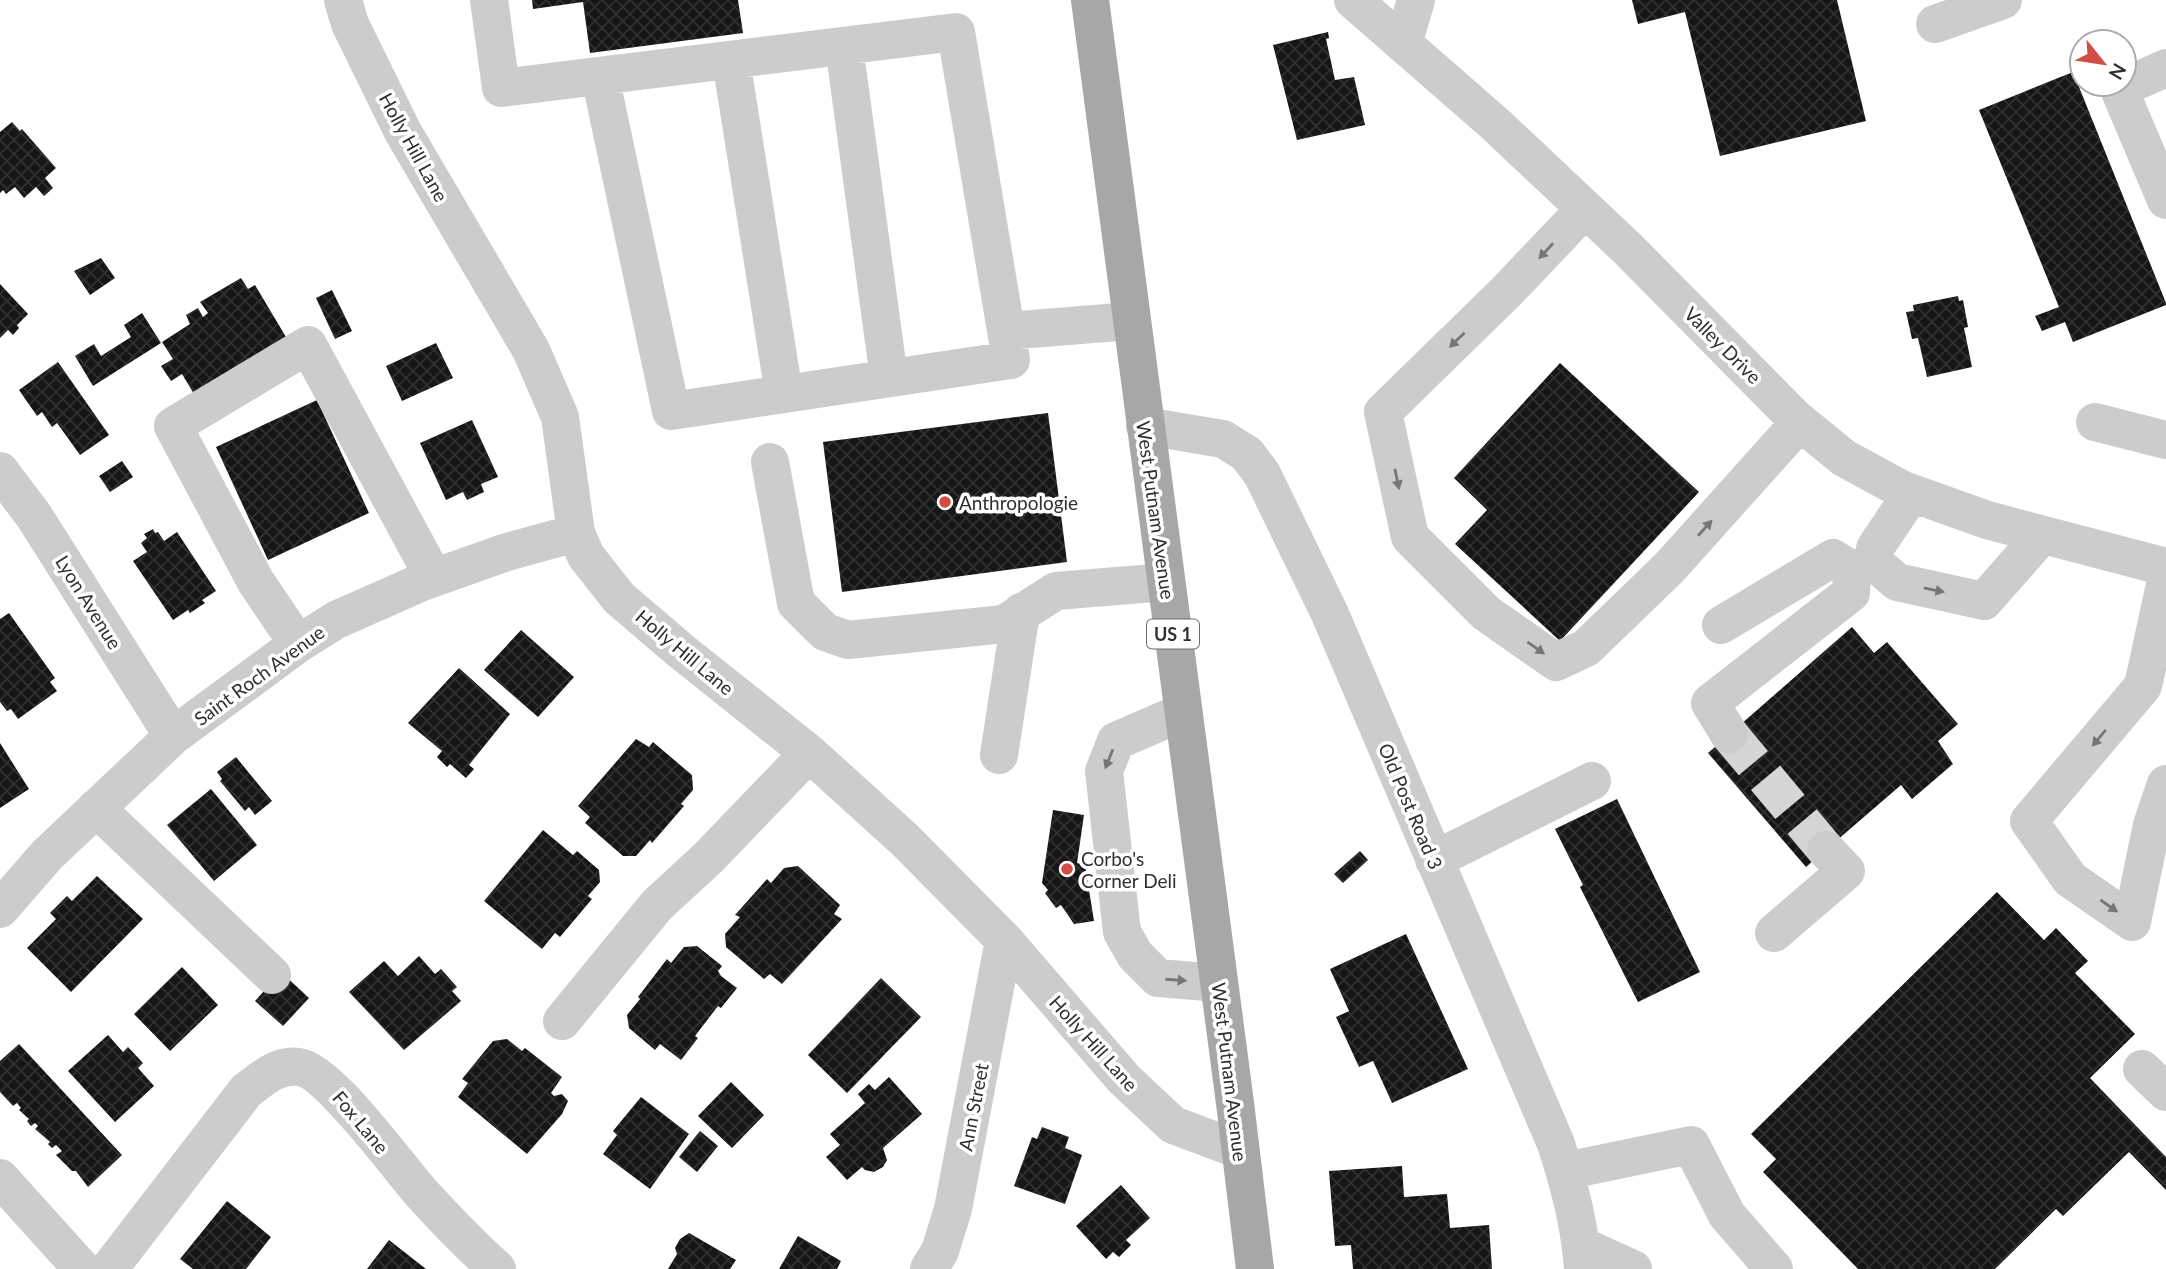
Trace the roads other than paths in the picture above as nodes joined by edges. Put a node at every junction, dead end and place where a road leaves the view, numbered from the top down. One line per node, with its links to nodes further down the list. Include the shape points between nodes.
1 (343, 0): 26 (street, Holly Hill Lane, via 350,24 403,132 531,350 560,416)
2 (489, 0): 12 (street, via 501,88)
3 (1090, 0): 15 (main road, West Putnam Avenue / US 1)
4 (1353, 0): 8 (street, Valley Drive)
5 (1416, 0): 8 (street)
6 (2003, 0): 7 (street)
7 (1935, 24)
8 (1403, 44): 14 (street, Valley Drive)
9 (844, 46): 10 (street); 16 (street, via 956,32); 17 (street)
10 (731, 60): 12 (street); 18 (street)
11 (2166, 68): 13 (street, via 2119,89)
12 (600, 76): 18 (street, via 671,411)
13 (2165, 195)
14 (1585, 209): 19 (street, Valley Drive); 19 (street, one-way to 19, via 1383,412 1410,537 1486,613 1556,662 1587,648 1669,568)
15 (1131, 321): 16 (street); 21 (main road, West Putnam Avenue / US 1)
16 (1006, 331): 17 (street, via 1011,360)
17 (890, 378): 18 (street)
18 (784, 394)
19 (1800, 422): 25 (street, Valley Drive, via 1844,458)
20 (2095, 422): 22 (street)
21 (1145, 426): 32 (main road, West Putnam Avenue / US 1); 46 (street, Old Post Road 3, via 1223,439 1247,454 1262,474 1329,614)
22 (2166, 440)
23 (770, 462): 33 (street, via 796,603 825,632 848,640 1004,624)
24 (0, 471): 39 (street, Lyon Avenue, via 34,516)
25 (1912, 493): 27 (street, Valley Drive); 28 (street)
26 (576, 533): 30 (street, Saint Roch Avenue); 40 (street, Holly Hill Lane, via 586,556 619,598)
27 (2042, 535): 28 (street, one-way to 27, via 1898,582 1984,601); 29 (street, Valley Drive)
28 (1863, 566): 34 (street, via 1833,558); 38 (street, via 1852,593 1710,703)
29 (2166, 568)
30 (434, 578): 35 (street, Saint Roch Avenue, via 337,620); 35 (street, via 308,345 173,426 256,582)
31 (2166, 580): 36 (street)
32 (1166, 582): 33 (street, via 1056,591); 37 (main road, West Putnam Avenue / US 1)
33 (1021, 612): 41 (street)
34 (1721, 625)
35 (298, 644): 39 (street, Saint Roch Avenue)
36 (2155, 689): 43 (street, one-way to 43, via 2029,821 2070,879 2132,922 2152,825)
37 (1183, 712): 51 (main road, West Putnam Avenue / US 1); 51 (street, one-way to 51, via 1116,741 1104,771 1122,932 1135,955 1158,978)
38 (1729, 734)
39 (173, 736): 44 (street, Saint Roch Avenue)
40 (809, 753): 49 (street, Holly Hill Lane, via 905,840); 52 (street, via 657,905)
41 (999, 755)
42 (1592, 781): 46 (street)
43 (2166, 784)
44 (96, 807): 47 (street, Saint Roch Avenue); 50 (street)
45 (1826, 850): 48 (street, via 1846,871)
46 (1434, 860): 54 (street, Old Post Road 3)
47 (0, 909)
48 (1774, 933)
49 (1004, 940): 53 (street, Holly Hill Lane, via 1124,1079 1173,1125); 60 (street, Ann Street, via 953,1209 940,1251)
50 (272, 975)
51 (1219, 982): 53 (main road, West Putnam Avenue / US 1)
52 (562, 1021)
53 (1240, 1150): 61 (main road, West Putnam Avenue / US 1)
54 (1565, 1171): 56 (street, Old Post Road 3); 63 (street, via 1690,1145 1727,1215)
55 (0, 1178): 57 (street)
56 (1582, 1257): 62 (street)
57 (82, 1269)
58 (109, 1269): 59 (street, Fox Lane, via 246,1091 273,1071 288,1067 302,1067 329,1084 425,1197)
59 (497, 1269)
60 (929, 1269)
61 (1255, 1269)
62 (1633, 1269)
63 (1774, 1269)

